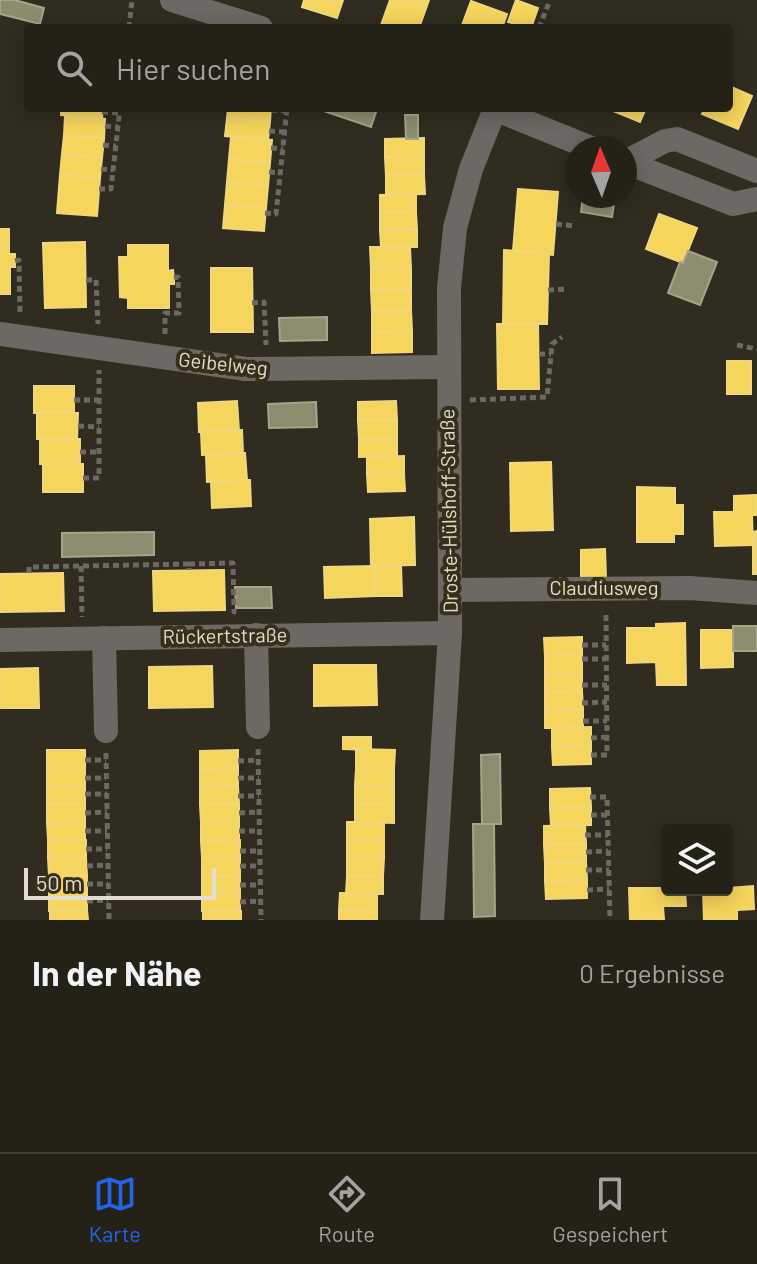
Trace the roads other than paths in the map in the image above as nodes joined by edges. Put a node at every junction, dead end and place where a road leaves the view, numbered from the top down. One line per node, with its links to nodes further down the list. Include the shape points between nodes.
1 (172, 0): 2 (street)
2 (248, 24)
3 (492, 112): 11 (street, Droste-Hülshoff-Straße, via 455,228)
4 (504, 112): 5 (street)
5 (565, 137)
6 (637, 156): 8 (street, via 677,139)
7 (637, 167): 9 (street, via 733,204)
8 (757, 171)
9 (757, 199)
10 (10, 335): 11 (street, Geibelweg, via 267,369)
11 (447, 367): 12 (street, Droste-Hülshoff-Straße)
12 (451, 590): 13 (street, Claudiusweg, via 690,588); 14 (street, Droste-Hülshoff-Straße)
13 (757, 593)
14 (450, 633): 15 (street, Rückertstraße); 20 (street, Droste-Hülshoff-Straße)
15 (248, 636): 16 (street, Rückertstraße); 18 (street)
16 (93, 638): 17 (street, Rückertstraße); 19 (street)
17 (0, 640)
18 (258, 727)
19 (106, 731)
20 (432, 920)

